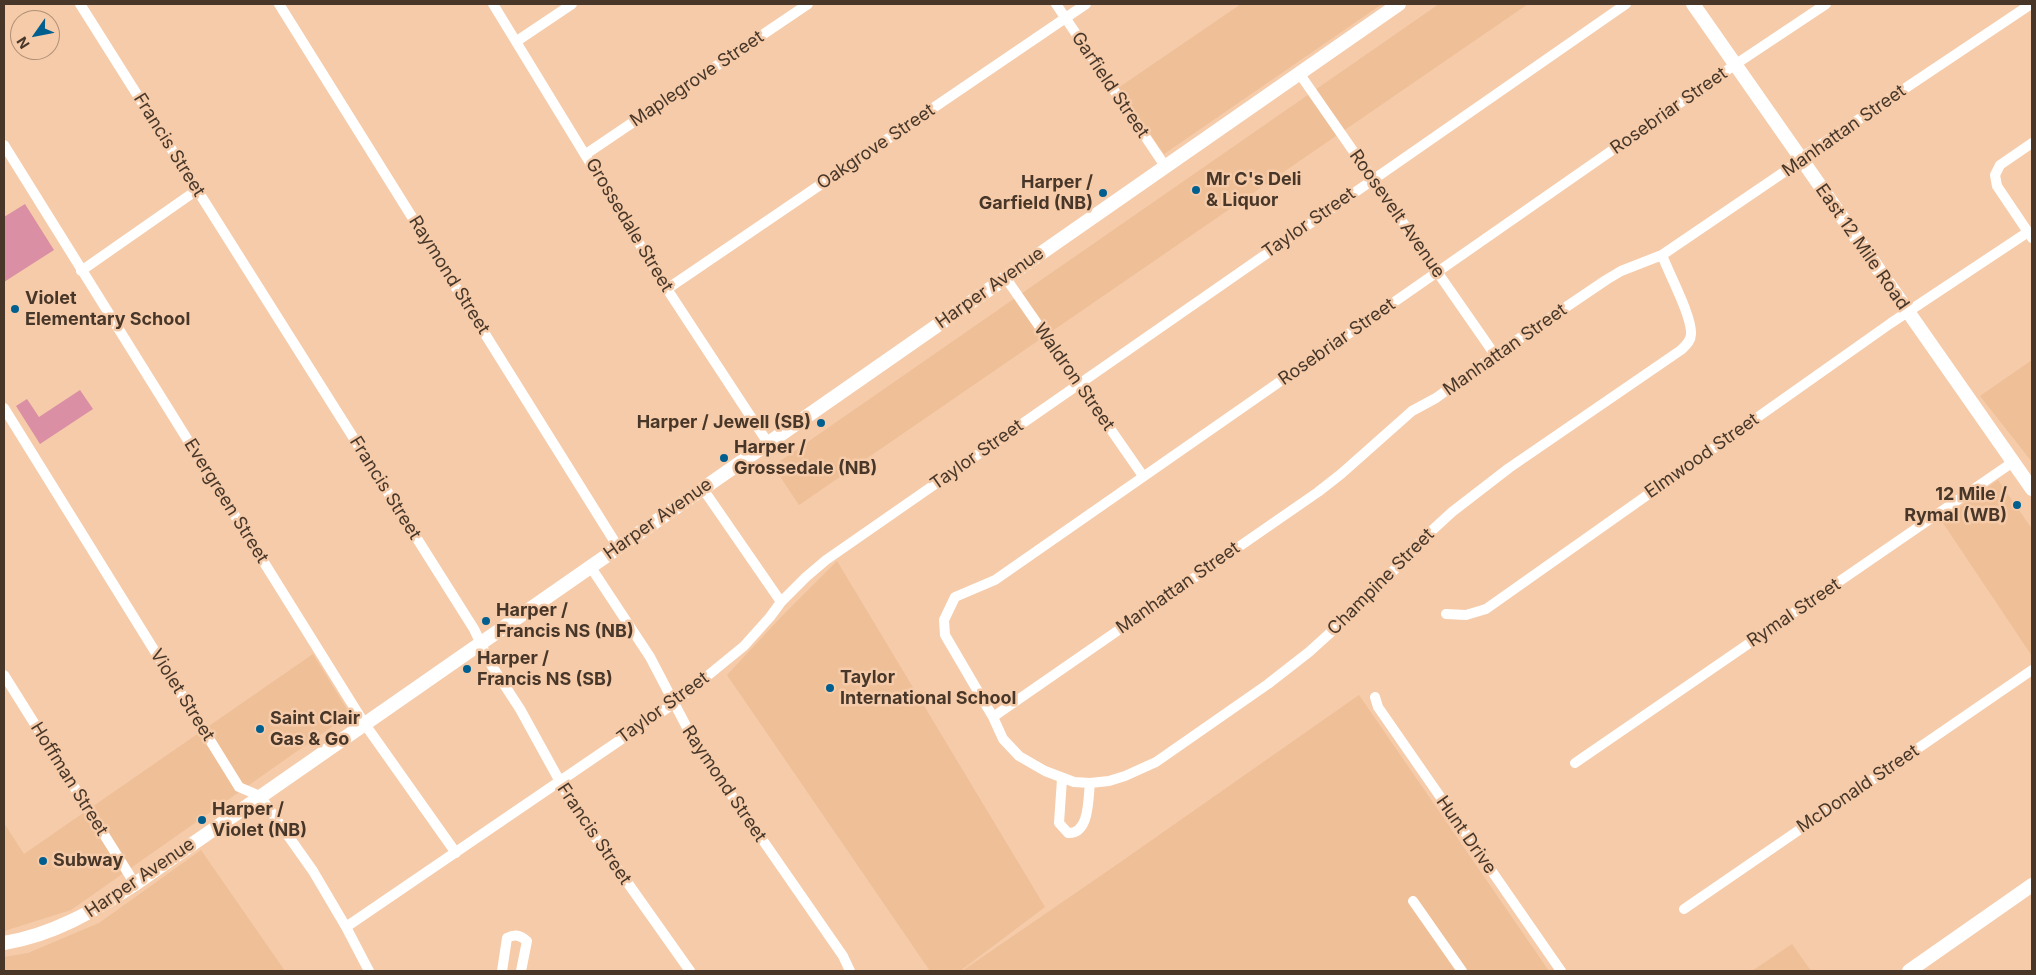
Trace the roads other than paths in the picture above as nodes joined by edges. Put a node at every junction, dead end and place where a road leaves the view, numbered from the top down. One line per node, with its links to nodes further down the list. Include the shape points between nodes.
1 (80, 4): 23 (street, Francis Street)
2 (279, 4): 39 (street, Raymond Street)
3 (494, 4): 14 (street, Grossedale Street)
4 (572, 4): 14 (street)
5 (808, 4): 19 (street, Maplegrove Street)
6 (1056, 4): 13 (street, Garfield Street)
7 (1086, 4): 13 (street, Oakgrove Street)
8 (1399, 4): 16 (main road, Harper Avenue)
9 (1626, 4): 22 (street, Taylor Street)
10 (1693, 4): 15 (main road, East 12 Mile Road)
11 (1826, 4): 15 (street, Rosebriar Street)
12 (2031, 4): 20 (street, Manhattan Street)
13 (1065, 18): 21 (street, Garfield Street); 29 (street, Oakgrove Street)
14 (517, 41): 19 (street, Grossedale Street)
15 (1736, 64): 20 (main road, East 12 Mile Road); 27 (street, Rosebriar Street)
16 (1299, 73): 21 (main road, Harper Avenue); 22 (street, Roosevelt Avenue)
17 (2032, 143): 24 (street, via 2000,165 1995,175 1997,186)
18 (4, 145): 26 (street, Evergreen Street)
19 (586, 154): 29 (street, Grossedale Street)
20 (1801, 158): 25 (street, Manhattan Street); 30 (main road, East 12 Mile Road)
21 (1165, 166): 28 (main road, Harper Avenue)
22 (1373, 180): 27 (street, Roosevelt Avenue); 32 (street, Taylor Street)
23 (197, 190): 26 (street); 43 (street, Francis Street)
24 (2030, 235): 30 (street, Elmwood Street)
25 (1662, 255): 31 (street, Manhattan Street, via 1621,271); 53 (street, Champine Street, via 1691,328 1688,343 1681,350 1509,468 1452,512 1361,606 1268,684 1156,762 1125,776)
26 (81, 271): 49 (street, Evergreen Street)
27 (1437, 272): 31 (street, Roosevelt Avenue); 36 (street, Rosebriar Street)
28 (1005, 277): 32 (street, Waldron Street); 34 (main road, Harper Avenue)
29 (666, 289): 34 (street, Grossedale Street)
30 (1907, 312): 35 (main road, East 12 Mile Road); 42 (street, Elmwood Street, via 1498,601 1466,615)
31 (1495, 355): 48 (street, Manhattan Street, via 1436,398 1412,411 1318,492)
32 (1078, 383): 36 (street, Waldron Street); 41 (street, Taylor Street, via 826,560)
33 (4, 408): 54 (street, Violet Street, via 239,787)
34 (768, 444): 37 (main road, Harper Avenue)
35 (2013, 462): 38 (main road, East 12 Mile Road); 50 (street, Rymal Street)
36 (1143, 476): 48 (street, Rosebriar Street, via 995,580 960,594 950,604 944,620 945,635)
37 (703, 488): 39 (main road, Harper Avenue); 41 (street)
38 (2032, 489)
39 (618, 547): 40 (main road, Harper Avenue)
40 (590, 566): 43 (main road, Harper Avenue); 47 (street, Raymond Street, via 650,656)
41 (781, 602): 47 (street, Taylor Street, via 744,646)
42 (1446, 614)
43 (481, 643): 49 (main road, Harper Avenue); 52 (street, Francis Street, via 541,746)
44 (2032, 670): 59 (street, McDonald Street)
45 (4, 675): 56 (street, Hoffman Street)
46 (1375, 698): 68 (street, Hunt Drive)
47 (674, 704): 52 (street, Taylor Street); 66 (street, Raymond Street, via 694,741 843,956)
48 (993, 717): 51 (street, Champine Street, via 1003,739 1019,756)
49 (364, 723): 54 (main road, Harper Avenue); 55 (street, Evergreen Street)
50 (1575, 763)
51 (1062, 779): 53 (street, Champine Street); 53 (street, via 1060,823 1068,833 1083,826)
52 (558, 782): 55 (street, Taylor Street); 65 (street, Francis Street)
53 (1090, 783)
54 (260, 796): 56 (main road, Harper Avenue); 60 (street, Violet Street, via 313,871)
55 (456, 853): 60 (street, Taylor Street)
56 (135, 884): 61 (main road, Harper Avenue, via 69,923 42,934)
57 (2032, 885): 69 (main road)
58 (1413, 901): 67 (street)
59 (1684, 909)
60 (346, 927): 62 (street, Violet Street)
61 (4, 943)
62 (369, 971)
63 (502, 971): 64 (street, via 507,938 522,936 527,941)
64 (521, 971)
65 (690, 971)
66 (850, 971)
67 (1462, 971)
68 (1561, 971)
69 (1909, 971)

